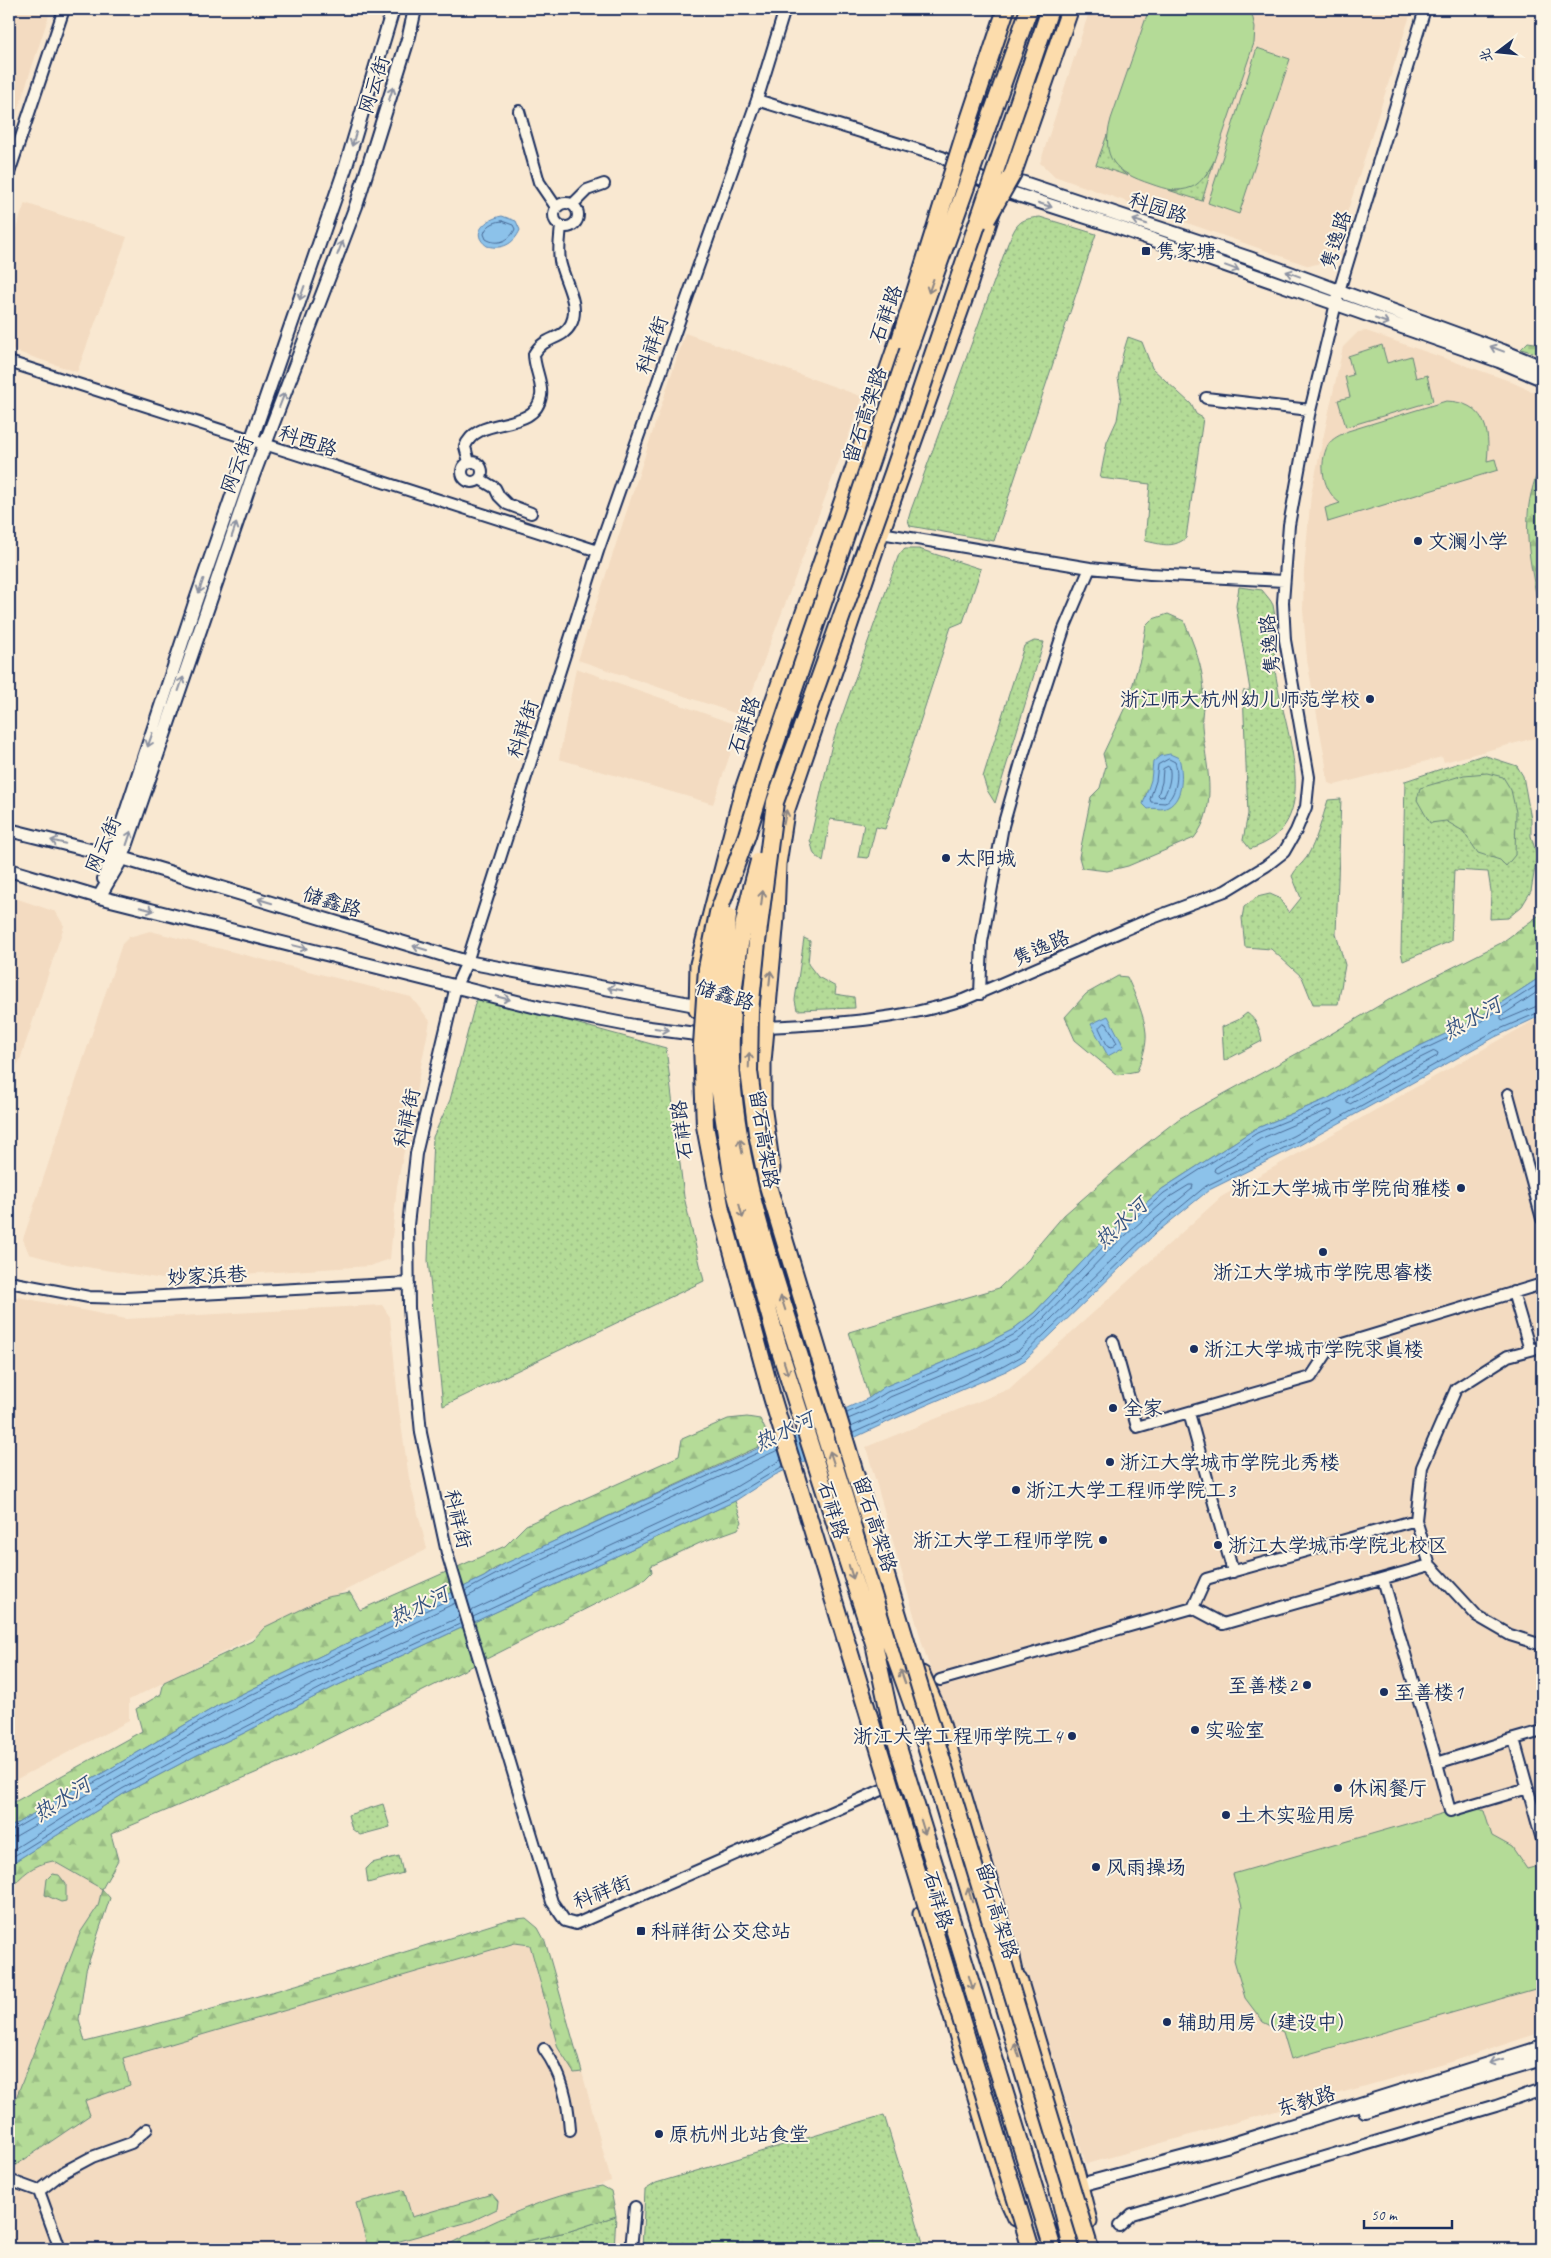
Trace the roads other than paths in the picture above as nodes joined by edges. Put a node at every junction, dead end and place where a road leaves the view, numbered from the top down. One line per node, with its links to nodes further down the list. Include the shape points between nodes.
1 (64, 9): 15 (street)
2 (393, 9): 29 (street, 网云街, one-way to 29, via 346,166)
3 (415, 9): 30 (street, 网云街, one-way to 3, via 356,206)
4 (786, 9): 12 (street, 科祥街)
5 (1006, 9): 44 (highway, bridge, via 885,389 762,752)
6 (1018, 9): 14 (main road, 石祥路)
7 (1028, 9): 40 (highway, 留石高架路, one-way to 40, bridge, via 909,348)
8 (1050, 9): 21 (highway, 留石高架路, bridge)
9 (1061, 9): 16 (main road, 石祥路)
10 (1070, 9): 21 (highway, bridge, via 1013,172)
11 (1425, 9): 22 (street, 隽逸路)
12 (757, 100): 14 (street, 科园路, via 942,157); 35 (street, 科祥街)
13 (519, 112): 19 (street, via 539,182)
14 (962, 169): 16 (street, 科园路); 48 (main road, 石祥路, via 895,347 743,789 698,964)
15 (9, 173)
16 (1001, 183): 22 (street, 科园路, one-way to 16, via 1249,258); 23 (street, 科园路, one-way to 23); 34 (main road, 石祥路, via 968,289)
17 (604, 184): 18 (street, via 587,190)
18 (573, 204): 19 (street, via 568,202); 20 (street, via 579,215 577,222)
19 (556, 206): 20 (street, via 554,219)
20 (561, 226): 31 (street, via 560,261 573,305 572,322 566,332 544,341 534,354 542,395 534,411 526,417 473,434 465,447)
21 (968, 251): 38 (highway, 留石高架路, bridge, via 893,473)
22 (1339, 291): 23 (street, 隽逸路); 25 (street, 科园路, one-way to 22)
23 (1336, 305): 26 (street, 科园路, one-way to 26); 28 (street, 隽逸路)
24 (9, 362): 29 (street, 科西路)
25 (1542, 368)
26 (1542, 379)
27 (1206, 398): 28 (street)
28 (1310, 410): 37 (street, 隽逸路, via 1289,525)
29 (251, 441): 30 (street, 科西路); 41 (street, 网云街, one-way to 41)
30 (264, 445): 35 (street, 科西路); 41 (street, 网云街, one-way to 30)
31 (469, 462): 32 (street, via 477,462 481,466); 32 (street, via 463,467 463,477 473,483)
32 (480, 479): 33 (street, via 495,488 507,504)
33 (531, 513)
34 (881, 533): 36 (street); 49 (main road, 石祥路, one-way to 34, via 778,864 786,812)
35 (598, 551): 45 (street, 科祥街)
36 (1090, 568): 37 (street); 47 (street, via 1064,629 1003,826 982,942)
37 (1284, 581): 47 (street, 隽逸路, via 1285,640 1309,777 1306,806 1284,852 1224,891)
38 (775, 802): 68 (highway, 留石高架路, one-way to 38, bridge, via 890,1642 755,1215 740,1142 731,1059 733,990 743,917); 97 (highway, 留石高架路, one-way to 38, bridge, via 768,1186 749,1071 750,1011)
39 (9, 830): 41 (street, 储鑫路, one-way to 39)
40 (747, 836): 44 (highway, 留石高架路, bridge); 69 (highway, 留石高架路, one-way to 69, bridge, via 726,924 718,994 715,1059 722,1115 734,1188 778,1345 874,1643)
41 (116, 857): 43 (street, 网云街); 45 (street, 储鑫路, one-way to 41)
42 (9, 870): 43 (street, 储鑫路)
43 (99, 897): 46 (street, 储鑫路, one-way to 46)
44 (718, 913): 95 (highway, 留石高架路, bridge, via 707,968 702,1045 705,1126 721,1210 772,1397)
45 (467, 962): 46 (street, 科祥街); 48 (street, 储鑫路, one-way to 45)
46 (456, 986): 50 (street, 储鑫路, one-way to 50, via 634,1026); 54 (street, 科祥街, via 416,1154 408,1225)
47 (980, 994): 49 (street, 隽逸路, via 942,1006 890,1016 840,1023)
48 (697, 1004): 49 (street, 储鑫路); 50 (main road, 石祥路)
49 (766, 1027): 50 (street, 储鑫路); 76 (main road, 石祥路, bridge, via 762,1105 788,1262 902,1631 938,1711)
50 (696, 1034): 74 (main road, 石祥路, via 698,1122 714,1208 859,1660 867,1733)
51 (1508, 1094): 52 (street)
52 (1542, 1218)
53 (9, 1282): 54 (street, 妙家浜巷, via 89,1297 125,1298)
54 (409, 1283): 74 (street, 科祥街, via 421,1433 447,1553 552,1902 566,1921 576,1924)
55 (1542, 1284): 56 (street)
56 (1513, 1292): 59 (street); 60 (street, via 1330,1348 1310,1377)
57 (1113, 1341): 60 (street, via 1137,1427)
58 (1542, 1347): 59 (street)
59 (1530, 1350): 61 (street, via 1508,1356 1456,1389 1422,1467)
60 (1189, 1413): 63 (street)
61 (1416, 1520): 62 (street); 63 (street)
62 (1430, 1565): 64 (street); 66 (street, via 1477,1616 1510,1635)
63 (1233, 1572): 65 (street, via 1206,1580)
64 (1383, 1579): 65 (street, via 1223,1624); 72 (street)
65 (1193, 1608): 67 (street)
66 (1542, 1645)
67 (940, 1680)
68 (919, 1723): 76 (highway, via 947,1790 965,1845); 87 (highway, 留石高架路, one-way to 68)
69 (893, 1731): 77 (highway); 92 (highway, 留石高架路, one-way to 92)
70 (1542, 1731): 71 (street)
71 (1514, 1739): 72 (street); 73 (street)
72 (1437, 1763): 73 (street, via 1450,1811)
73 (1528, 1788): 75 (street)
74 (884, 1789): 77 (main road, 石祥路)
75 (1542, 1840)
76 (990, 1884): 78 (main road, 石祥路)
77 (921, 1916): 79 (main road, 石祥路)
78 (1009, 1947): 87 (highway); 88 (main road, 石祥路)
79 (946, 1998): 92 (highway, via 991,2079 1029,2193); 95 (main road, 石祥路, via 1005,2194)
80 (1542, 2047): 88 (street, 东教路, one-way to 88)
81 (544, 2049): 85 (street, via 557,2066 568,2103)
82 (1542, 2059): 88 (street, 东教路, via 1227,2154)
83 (1542, 2090): 91 (street, via 1132,2214)
84 (147, 2129): 89 (street, via 131,2143 92,2157 62,2173)
85 (570, 2130)
86 (9, 2180): 89 (street)
87 (1057, 2186): 96 (highway, 留石高架路)
88 (1081, 2188): 98 (main road, 石祥路)
89 (39, 2191): 93 (street)
90 (635, 2207): 94 (street)
91 (1119, 2226)
92 (1051, 2242)
93 (60, 2249)
94 (631, 2249)
95 (1031, 2249)
96 (1072, 2249)
97 (1090, 2249)
98 (1096, 2249)

